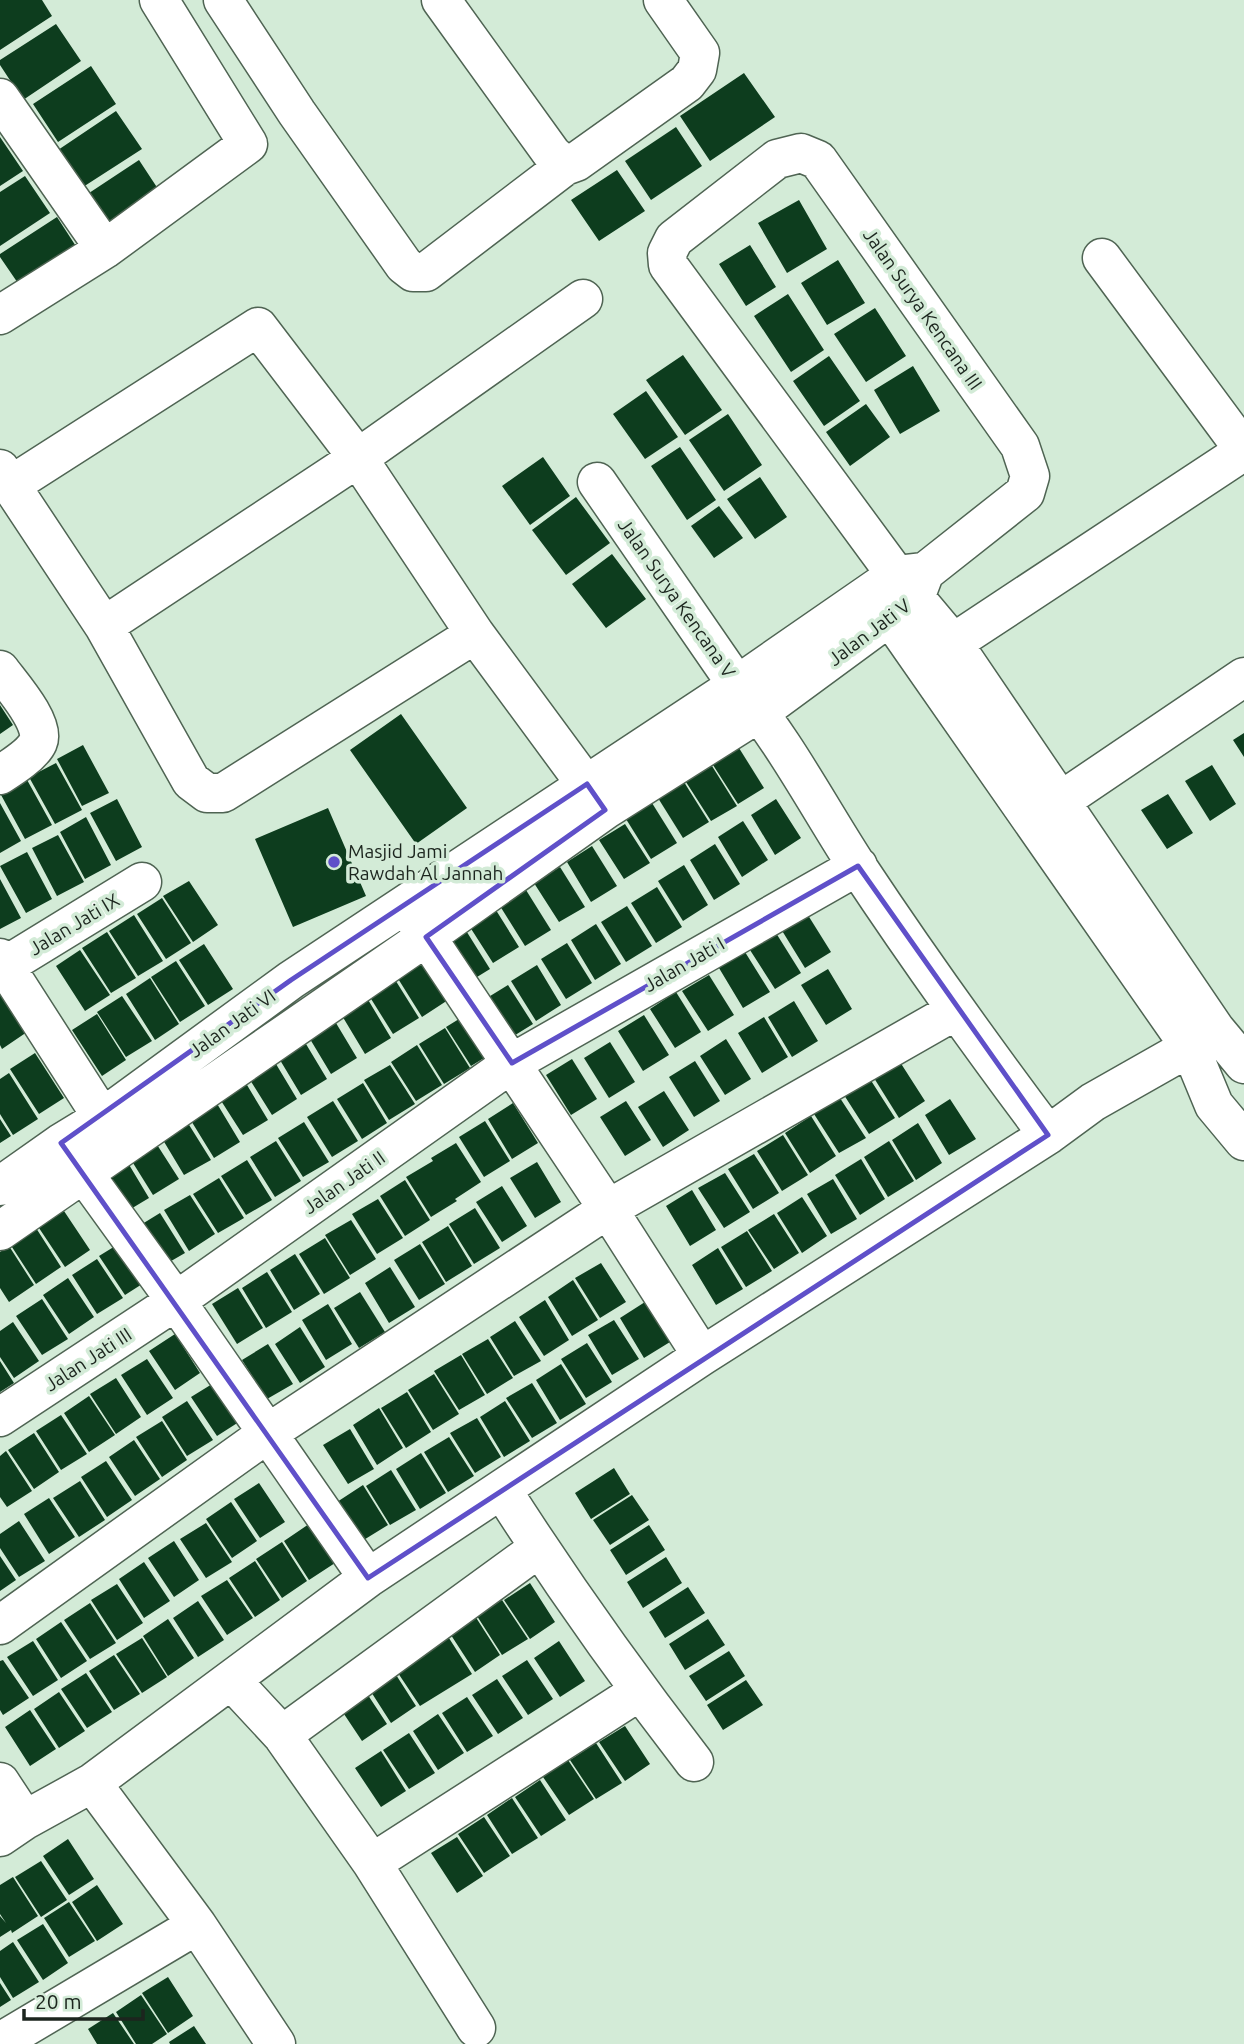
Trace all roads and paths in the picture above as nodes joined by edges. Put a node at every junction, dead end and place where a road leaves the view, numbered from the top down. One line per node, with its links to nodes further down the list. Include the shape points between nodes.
1 (159, 0): 7 (street)
2 (223, 0): 6 (street)
3 (441, 0): 8 (street)
4 (663, 0): 8 (street, via 700,53 697,71 687,83)
5 (0, 98): 9 (street)
6 (296, 113): 7 (street); 8 (street, via 413,272 426,272)
7 (248, 144): 9 (street)
8 (565, 166)
9 (105, 249): 12 (street)
10 (1101, 258): 13 (street)
11 (583, 299): 14 (street)
12 (0, 316)
13 (1244, 450): 21 (street)
14 (358, 458): 16 (street, via 258,327); 19 (street); 20 (street)
15 (1030, 476): 18 (street, Jalan Jati V, via 1025,493); 18 (street, Jalan Surya Kencana III, via 1020,446 818,160 801,153 777,159 674,239 667,253 668,265)
16 (6, 477): 19 (street)
17 (597, 481): 24 (street, Jalan Surya Kencana V)
18 (906, 590): 21 (street); 24 (street, Jalan Jati V); 27 (street)
19 (104, 626): 20 (street, via 191,781 206,793 223,793)
20 (475, 634): 26 (street)
21 (953, 643): 27 (street)
22 (0, 670): 25 (street, via 30,712 40,739)
23 (1244, 677): 27 (street)
24 (749, 699): 26 (street, Jalan Jati V); 28 (street, Jalan Surya Kencana V)
25 (0, 775)
26 (596, 797): 30 (street, Jalan Jati V); 31 (street, Jalan Jati V)
27 (1047, 811): 34 (street)
28 (858, 866): 33 (street, Jalan Surya Kencana V); 35 (street, Jalan Jati I)
29 (142, 882): 32 (street, Jalan Jati IX)
30 (404, 905): 31 (street); 37 (street, Jalan Jati VI, via 291,980)
31 (426, 937): 35 (street); 37 (street, Jalan Jati VI)
32 (2, 965): 37 (street)
33 (955, 1011): 38 (street, Jalan Surya Kencana V); 43 (street)
34 (1203, 1038): 36 (street); 38 (street, via 1093,1102); 39 (street, via 1214,1105)
35 (512, 1063): 43 (street); 45 (street, Jalan Jati II)
36 (1244, 1064)
37 (111, 1132): 40 (street, Jalan Jati VI); 41 (street, Jalan Jati VI)
38 (1048, 1135): 46 (street)
39 (1244, 1141)
40 (61, 1143): 41 (street); 42 (street, Jalan Jati VI)
41 (84, 1174): 44 (street, Jalan Jati VI); 45 (street)
42 (0, 1186)
43 (608, 1209): 46 (street); 48 (street)
44 (0, 1231)
45 (176, 1301): 47 (street, Jalan Jati III); 48 (street)
46 (702, 1356): 49 (street)
47 (0, 1417)
48 (268, 1433): 51 (street); 52 (street)
49 (502, 1490): 50 (street); 51 (street)
50 (539, 1548): 54 (street); 55 (street)
51 (368, 1578): 53 (street)
52 (0, 1625)
53 (231, 1680): 55 (street); 58 (street)
54 (640, 1691): 56 (street); 60 (street)
55 (282, 1735): 60 (street)
56 (694, 1762)
57 (0, 1782): 59 (street)
58 (92, 1783): 59 (street); 61 (street)
59 (13, 1829)
60 (372, 1864): 62 (street)
61 (197, 1925): 63 (street); 64 (street)
62 (477, 2028)
63 (0, 2042)
64 (276, 2044)

